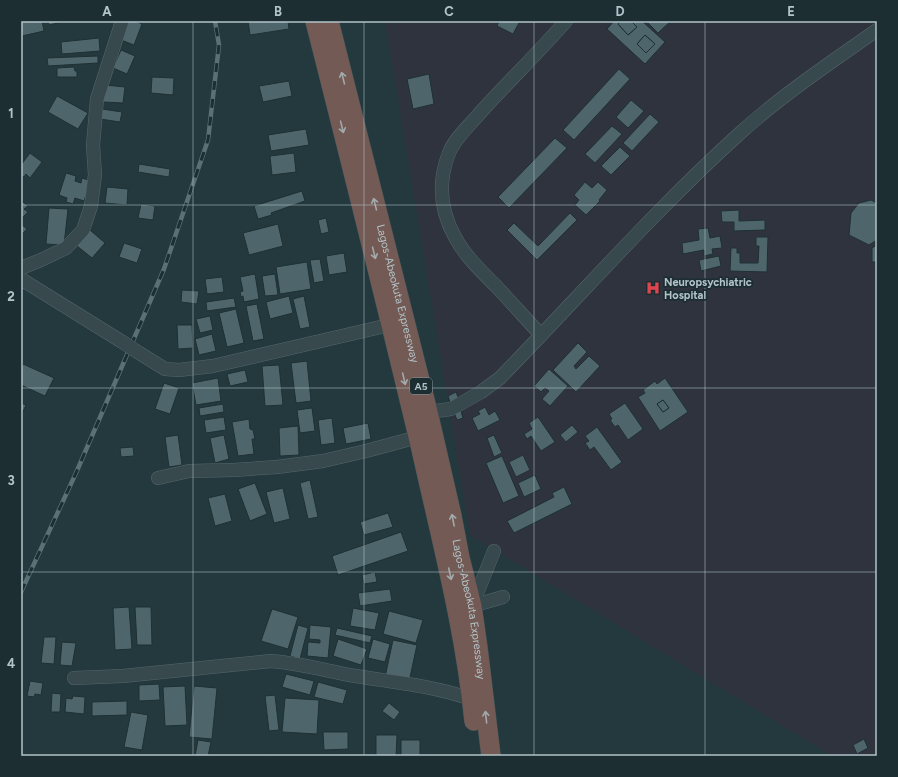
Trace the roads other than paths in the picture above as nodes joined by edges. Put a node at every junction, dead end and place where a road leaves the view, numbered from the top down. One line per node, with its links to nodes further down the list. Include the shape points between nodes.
1 (122, 21): 6 (street, via 97,99 93,145 95,175 91,206 83,230 66,248)
2 (315, 21): 8 (highway, Lagos-Abeokuta Expressway / A5, one-way to 8)
3 (329, 21): 10 (highway, Lagos-Abeokuta Expressway / A5, one-way to 3)
4 (566, 21): 9 (street, via 459,136 450,151 443,173 441,193 445,215 471,261)
5 (877, 30): 9 (street, via 787,94 740,133 656,214)
6 (21, 268)
7 (21, 279): 8 (street, bridge, via 165,369 213,366 385,326)
8 (392, 327): 11 (highway, Lagos-Abeokuta Expressway / A5, one-way to 11)
9 (541, 335): 10 (street, via 500,378 481,392 451,409)
10 (428, 412): 15 (highway, Lagos-Abeokuta Expressway / A5, one-way to 10)
11 (418, 437): 12 (street, via 323,461 277,468 189,470); 17 (highway, Lagos-Abeokuta Expressway / A5, one-way to 17, via 459,618)
12 (158, 478)
13 (494, 551): 15 (street)
14 (503, 597): 15 (street)
15 (472, 606): 19 (highway, Lagos-Abeokuta Expressway / A5, one-way to 15)
16 (74, 678): 17 (street, via 123,676 271,660 451,692)
17 (471, 699): 18 (highway, Lagos-Abeokuta Expressway / A5)
18 (478, 756)
19 (491, 756)

